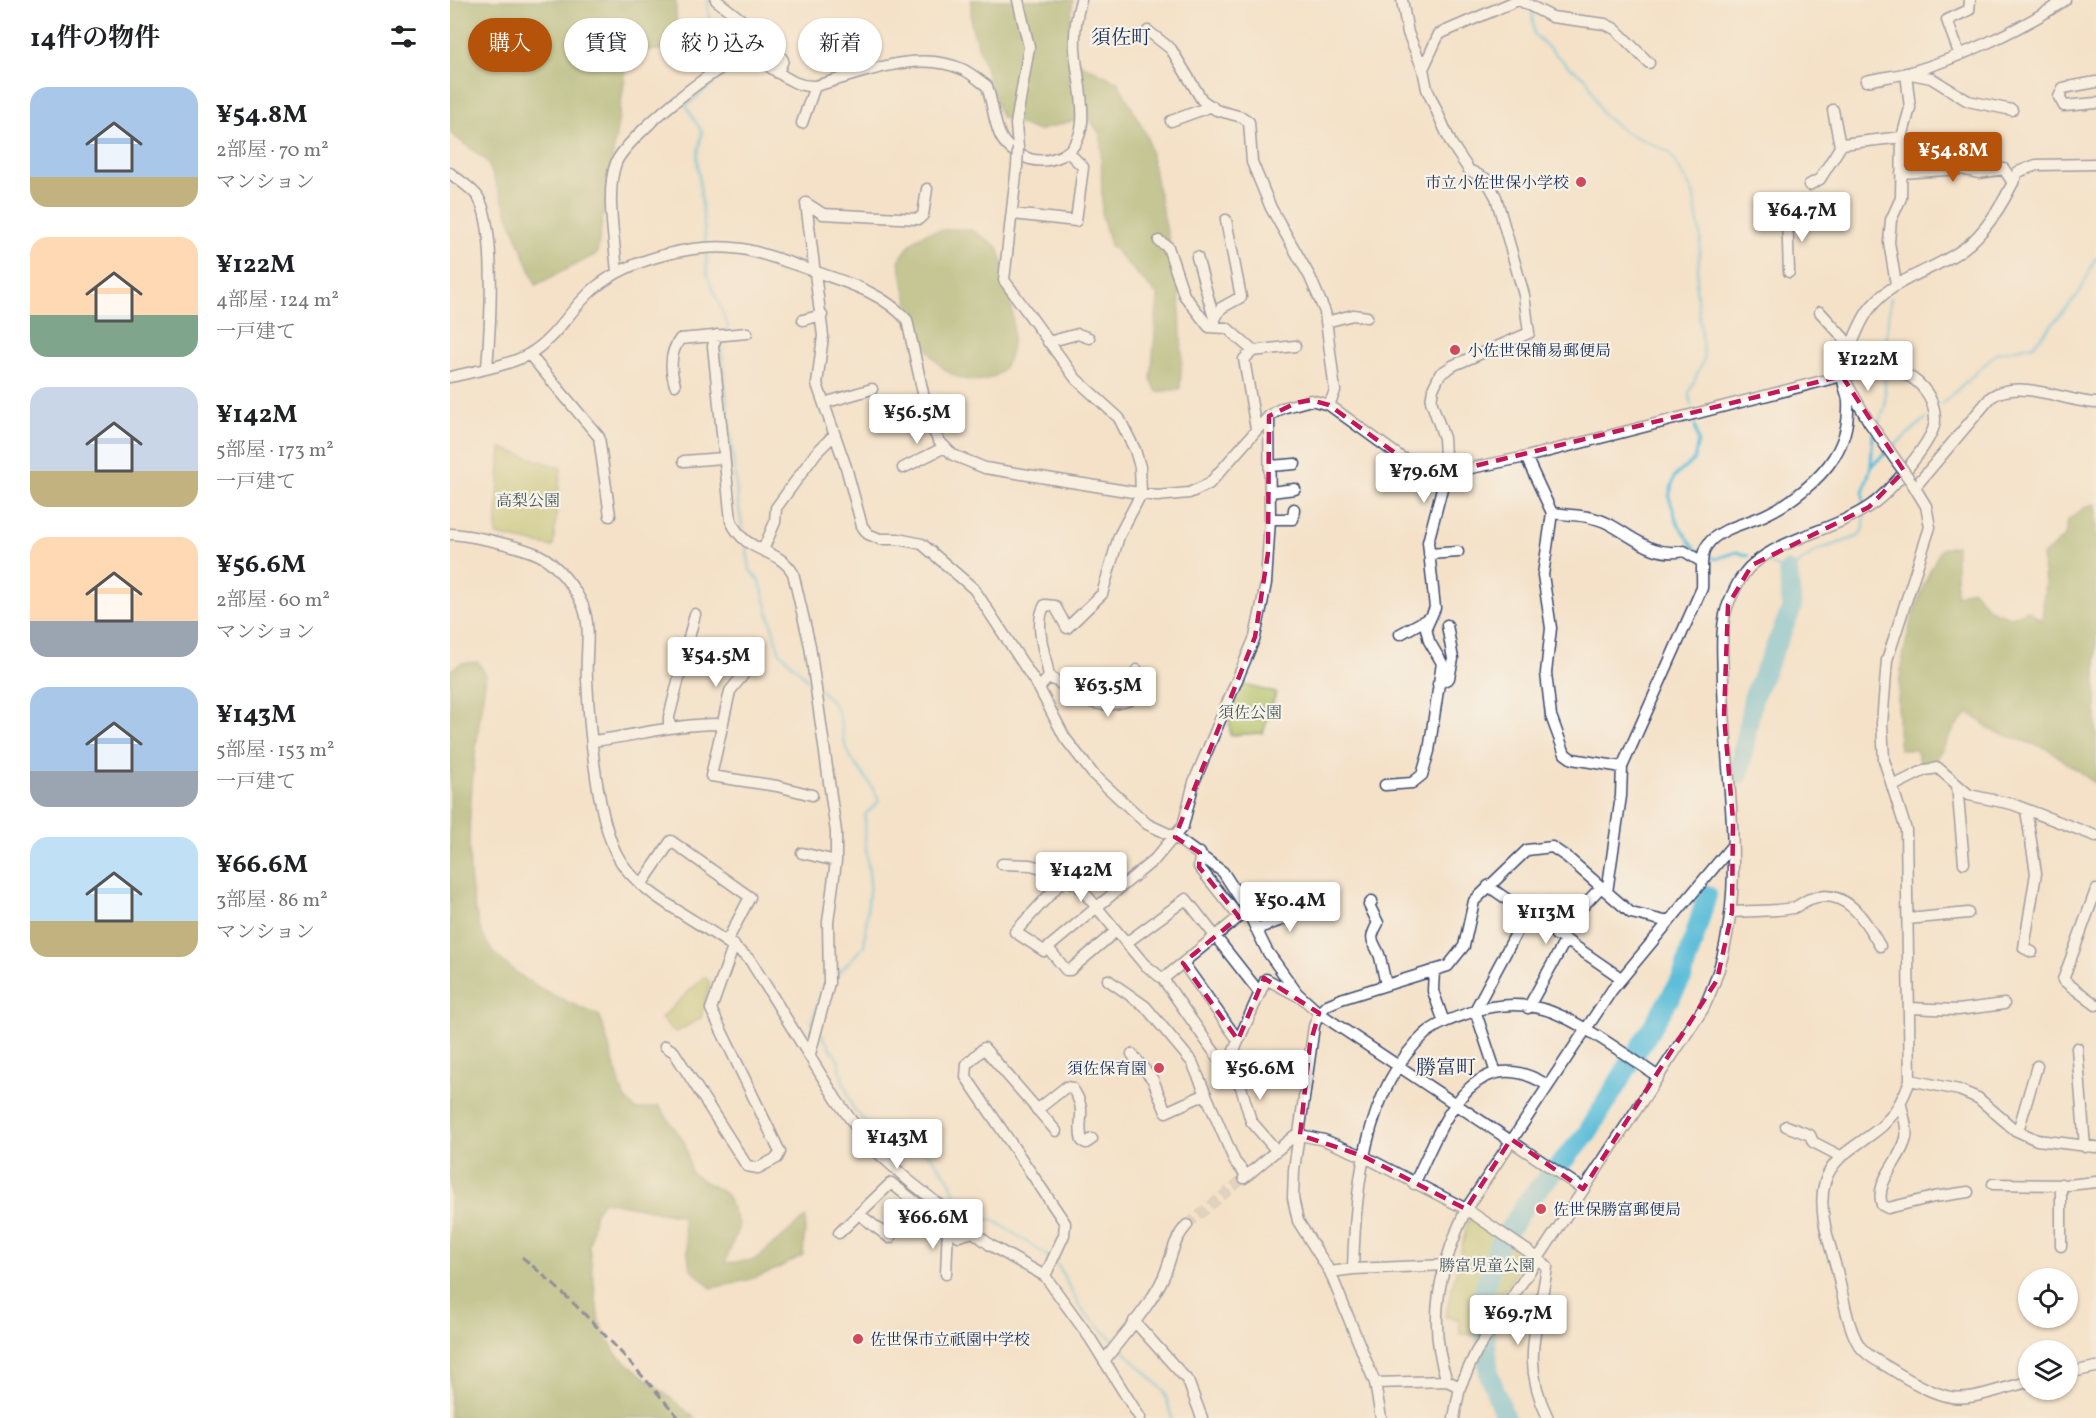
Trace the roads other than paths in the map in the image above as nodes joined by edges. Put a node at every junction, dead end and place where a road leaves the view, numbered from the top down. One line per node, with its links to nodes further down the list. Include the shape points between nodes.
1 (716, 0): 13 (street, via 771,43 783,60)
2 (1018, 0): 33 (street, bridge, via 1029,47 1016,124)
3 (1082, 0): 26 (street, via 1075,20 1075,51 1082,122)
4 (1402, 0): 12 (street, via 1408,33)
5 (1970, 0): 10 (street, via 1969,10 1947,20)
6 (2065, 0): 10 (street, via 2042,15)
7 (1520, 1): 8 (street); 11 (street, via 1563,20 1605,24)
8 (1504, 2): 12 (street, via 1439,34)
9 (1148, 31): 19 (street, via 1171,49 1202,100)
10 (1959, 53): 14 (street)
11 (1649, 63)
12 (1423, 69): 74 (street, via 1427,89 1451,143 1469,171 1486,179 1496,197 1529,321 1529,333 1467,358 1440,374 1431,400 1443,438)
13 (778, 73): 17 (street, via 802,87); 39 (street, via 750,59 727,63 625,148 611,184)
14 (1906, 73): 15 (street); 21 (street, via 1931,78 1968,101); 24 (street, via 1910,108)
15 (1866, 81)
16 (2096, 82): 18 (street, via 2063,88 2059,98 2064,106)
17 (815, 86): 23 (street); 26 (street, via 907,63 931,62 964,70 987,86 1000,138 1006,147 1034,160 1052,160)
18 (2096, 103)
19 (1212, 106): 22 (street); 46 (street, via 1249,122 1252,162 1271,208 1321,297)
20 (1833, 110): 25 (street)
21 (2012, 110)
22 (1171, 121)
23 (802, 123)
24 (1902, 136): 25 (street); 29 (street)
25 (1840, 146): 31 (street, via 1820,179)
26 (1068, 153): 33 (street, via 1083,167 1076,221)
27 (2096, 164): 30 (street, via 2036,165 2018,172)
28 (450, 173): 56 (street, via 478,197 489,233 491,323)
29 (1901, 173): 30 (street, via 2004,168); 41 (street, via 1901,198 1891,220 1889,242)
30 (2013, 183): 41 (street, via 1988,222 1964,249)
31 (1809, 185)
32 (927, 189): 40 (street, via 919,219 823,214 806,204)
33 (1013, 214): 51 (street, via 1004,280)
34 (1787, 214): 38 (street)
35 (1226, 220): 47 (street, via 1242,297 1221,308)
36 (1159, 242): 47 (street, via 1168,247 1184,296 1209,327)
37 (1197, 257): 47 (street)
38 (1789, 272)
39 (617, 273): 40 (street, via 653,256 714,249 742,249); 55 (street, via 596,287)
40 (817, 273): 43 (street); 67 (street, via 880,297 907,320 930,425)
41 (1896, 284): 53 (street, via 1870,307)
42 (1821, 312): 53 (street)
43 (822, 315): 45 (street); 61 (street, via 817,384)
44 (1366, 317): 46 (street, via 1353,315)
45 (803, 320)
46 (1326, 322): 63 (street, via 1335,391)
47 (1216, 323): 54 (street)
48 (747, 333): 49 (street)
49 (717, 336): 59 (street, via 680,339 672,357); 69 (street, via 713,346)
50 (1089, 338): 51 (street, via 1078,334)
51 (1048, 342): 78 (street, via 1076,379 1119,418 1136,450)
52 (1295, 346): 54 (street)
53 (1851, 346): 57 (street)
54 (1252, 351): 65 (street, via 1244,359)
55 (529, 354): 56 (street); 81 (street, via 599,437)
56 (487, 368): 58 (street)
57 (1842, 376): 68 (street); 75 (street, bridge); 87 (street, via 1848,400 1847,418 1845,435 1834,458 1817,477 1767,514 1708,543); 108 (street, via 1891,369 1906,374 1922,385 1932,400 1936,422 1889,491 1869,507 1776,549 1752,565 1740,580 1728,605 1723,660 1733,819)
58 (450, 377)
59 (675, 385)
60 (872, 389): 61 (street)
61 (824, 403): 66 (street)
62 (2096, 403): 75 (street, via 2029,390 2000,392)
63 (1329, 405): 64 (street, via 1311,400 1296,402); 74 (street, via 1402,458)
64 (1269, 416): 65 (street); 72 (street)
65 (1256, 429): 78 (street, via 1209,484 1189,493)
66 (834, 435): 84 (street, via 776,508 775,522); 96 (street, via 862,526 868,534 922,544 961,575)
67 (945, 447): 73 (street); 78 (street, via 953,456 985,468)
68 (1527, 457): 74 (street); 80 (street)
69 (723, 458): 70 (street); 84 (street, via 731,521 744,542)
70 (684, 461)
71 (1295, 465): 72 (street)
72 (1270, 466): 77 (street)
73 (903, 468)
74 (1446, 473): 86 (street, via 1428,542)
75 (1913, 485): 103 (street, via 1926,506 1930,527 1887,660 1882,724 1884,760)
76 (1295, 489): 77 (street)
77 (1270, 492): 82 (street)
78 (1141, 494): 94 (street, via 1119,536 1102,594 1067,628 1050,603 1041,612)
79 (1294, 509): 82 (street, via 1293,519)
80 (1552, 513): 87 (street, via 1606,523 1638,543 1670,554 1683,551); 100 (street, via 1543,575 1551,628 1546,673 1551,716 1565,754 1572,759)
81 (610, 516)
82 (1270, 519): 107 (street, via 1266,583 1256,636 1194,782 1183,826)
83 (450, 534): 99 (street, via 540,555 560,572 582,606 588,635 586,677)
84 (763, 550): 111 (street, via 788,565 793,573 810,646 836,832)
85 (1458, 552): 86 (street)
86 (1429, 554): 89 (street, via 1435,608)
87 (1703, 558): 100 (street, via 1702,588)
88 (695, 614): 98 (street)
89 (1431, 617): 91 (street); 95 (street, via 1426,628 1429,641 1442,663)
90 (1447, 625): 95 (street, via 1453,659 1449,678)
91 (1400, 634)
92 (739, 655): 97 (street, via 743,675 730,691)
93 (1137, 670): 94 (street, via 1130,700 1120,703 1089,704)
94 (1048, 677): 96 (street)
95 (1438, 684): 101 (street, via 1422,775 1412,783)
96 (1039, 688): 107 (street, via 1065,738 1106,789 1147,824)
97 (722, 724): 98 (street); 104 (street, via 711,776)
98 (669, 727): 99 (street)
99 (593, 741): 115 (street, via 607,833 621,862)
100 (1622, 767): 117 (street, via 1621,796)
101 (1385, 785)
102 (1957, 785): 103 (street, via 1938,768 1930,768); 105 (street, via 1970,795); 112 (street)
103 (1893, 786): 125 (street, via 1905,830)
104 (812, 795)
105 (2026, 810): 106 (street); 135 (street, via 2036,873 2024,948)
106 (2096, 836)
107 (1175, 837): 110 (street); 121 (street)
108 (1731, 847): 122 (street); 126 (street)
109 (802, 853): 111 (street)
110 (1200, 853): 127 (street, via 1223,873); 129 (street, via 1199,867 1239,917)
111 (836, 861): 155 (street, via 828,922 829,983)
112 (1964, 863)
113 (1002, 864): 114 (street, via 1030,865)
114 (1065, 878): 121 (street, via 1079,886); 134 (street, via 1015,932 1044,951)
115 (641, 885): 131 (street); 131 (street, via 670,841 750,897)
116 (1488, 886): 117 (street, via 1527,850 1552,847); 123 (street); 137 (street, via 1474,901 1458,956 1448,966)
117 (1604, 889): 126 (street, via 1631,913); 130 (street)
118 (2096, 890): 145 (street, via 2063,980)
119 (1300, 901): 127 (street, via 1309,911)
120 (1372, 901): 141 (street, via 1369,905 1378,923 1371,935 1372,944 1379,955)
121 (1097, 908): 128 (street); 134 (street)
122 (1732, 912): 133 (street, via 1795,908 1810,899 1825,897 1846,901 1858,910); 161 (street, via 1717,980 1703,1009)
123 (1527, 913): 130 (street); 148 (street)
124 (1968, 913): 125 (street)
125 (1908, 919): 147 (street)
126 (1669, 921): 138 (street)
127 (1256, 929): 143 (street)
128 (1116, 931): 132 (street); 134 (street, via 1070,970)
129 (1217, 935): 132 (street, via 1186,899); 136 (street); 142 (street)
130 (1561, 938): 138 (street); 146 (street)
131 (730, 943): 153 (street, via 711,1009 780,1152 777,1158 758,1168 747,1166 674,1052); 155 (street, via 755,968)
132 (1126, 943): 139 (street)
133 (1881, 946)
134 (1048, 948)
135 (2032, 952)
136 (1183, 963): 139 (street); 152 (street)
137 (1434, 970): 141 (street); 150 (street, via 1433,990)
138 (1621, 978): 151 (street)
139 (1163, 979): 157 (street, via 1221,1062)
140 (1108, 980): 164 (street, via 1145,1006 1192,1062)
141 (1386, 985): 149 (street, via 1341,999)
142 (1259, 992): 143 (street, via 1266,979); 152 (street)
143 (1301, 997): 149 (street)
144 (2004, 1004): 147 (street, via 1958,1010)
145 (2096, 1005)
146 (1528, 1008): 148 (street); 151 (street, via 1543,1009)
147 (1909, 1008): 162 (street)
148 (1475, 1010): 150 (street); 160 (street)
149 (1319, 1012): 158 (street); 171 (street, via 1310,1044)
150 (1444, 1022): 158 (street, via 1427,1033)
151 (1584, 1029): 161 (street); 163 (street)
152 (1238, 1040): 157 (street)
153 (665, 1046)
154 (2077, 1048): 174 (street)
155 (810, 1054): 188 (street, via 869,1145)
156 (1132, 1054): 164 (street, via 1153,1080 1166,1112)
157 (1228, 1064): 175 (street, via 1241,1086 1251,1120)
158 (1401, 1066): 165 (street); 176 (street, via 1370,1130)
159 (2037, 1066): 170 (street)
160 (1496, 1073): 163 (street, via 1525,1074); 165 (street, via 1478,1080)
161 (1657, 1076): 182 (street)
162 (1910, 1080): 166 (street); 170 (street, via 1978,1098)
163 (1547, 1085): 173 (street)
164 (1206, 1094): 175 (street, via 1235,1162 1246,1177)
165 (1455, 1102): 173 (street); 179 (street)
166 (1901, 1105): 177 (street, via 1881,1127); 183 (street, via 1906,1136 1882,1186 1882,1205 1888,1208)
167 (1037, 1110): 169 (street); 172 (street, via 1066,1087 1072,1088 1083,1115 1082,1141); 197 (street, via 984,1048 967,1064 966,1077 1065,1223 1064,1235)
168 (1786, 1126): 177 (street, via 1810,1135 1813,1142)
169 (1056, 1131)
170 (2018, 1131): 174 (street, via 2037,1140)
171 (1300, 1135): 175 (street); 176 (street); 195 (street, via 1293,1198 1298,1221)
172 (1092, 1139)
173 (1511, 1139): 182 (street); 184 (street)
174 (2091, 1147)
175 (1276, 1150)
176 (1363, 1156): 179 (street); 194 (street, via 1355,1208)
177 (1842, 1157): 204 (street, via 1825,1182 1822,1202 1858,1345 1938,1395 1955,1399 1978,1397)
178 (2096, 1182): 181 (street)
179 (1414, 1184): 184 (street)
180 (1993, 1184): 181 (street)
181 (2061, 1185): 191 (street)
182 (1583, 1189): 192 (street)
183 (1968, 1192)
184 (1466, 1209): 192 (street); 193 (street)
185 (859, 1214): 187 (street, via 891,1183); 189 (street); 190 (street)
186 (1187, 1224): 198 (street, via 1176,1237 1164,1276)
187 (948, 1227): 188 (street, via 959,1236); 196 (street)
188 (973, 1232): 197 (street)
189 (839, 1233)
190 (890, 1238)
191 (2064, 1240)
192 (1538, 1258): 205 (street, via 1476,1352); 210 (street, via 1547,1266 1532,1354 1540,1403)
193 (1447, 1265): 194 (street); 202 (street, via 1435,1311 1440,1359)
194 (1353, 1269): 195 (street)
195 (1330, 1272): 203 (street)
196 (946, 1274)
197 (1045, 1276): 199 (street)
198 (1134, 1321): 199 (street); 207 (street, via 1188,1381)
199 (1104, 1361): 206 (street)
200 (2096, 1367): 201 (street)
201 (2078, 1371)
202 (1447, 1381): 203 (street); 205 (street)
203 (1376, 1383): 208 (street)
204 (2018, 1385)
205 (1460, 1387): 209 (street)
206 (1140, 1418)
207 (1202, 1418)
208 (1381, 1418)
209 (1454, 1418)
210 (1548, 1418)

